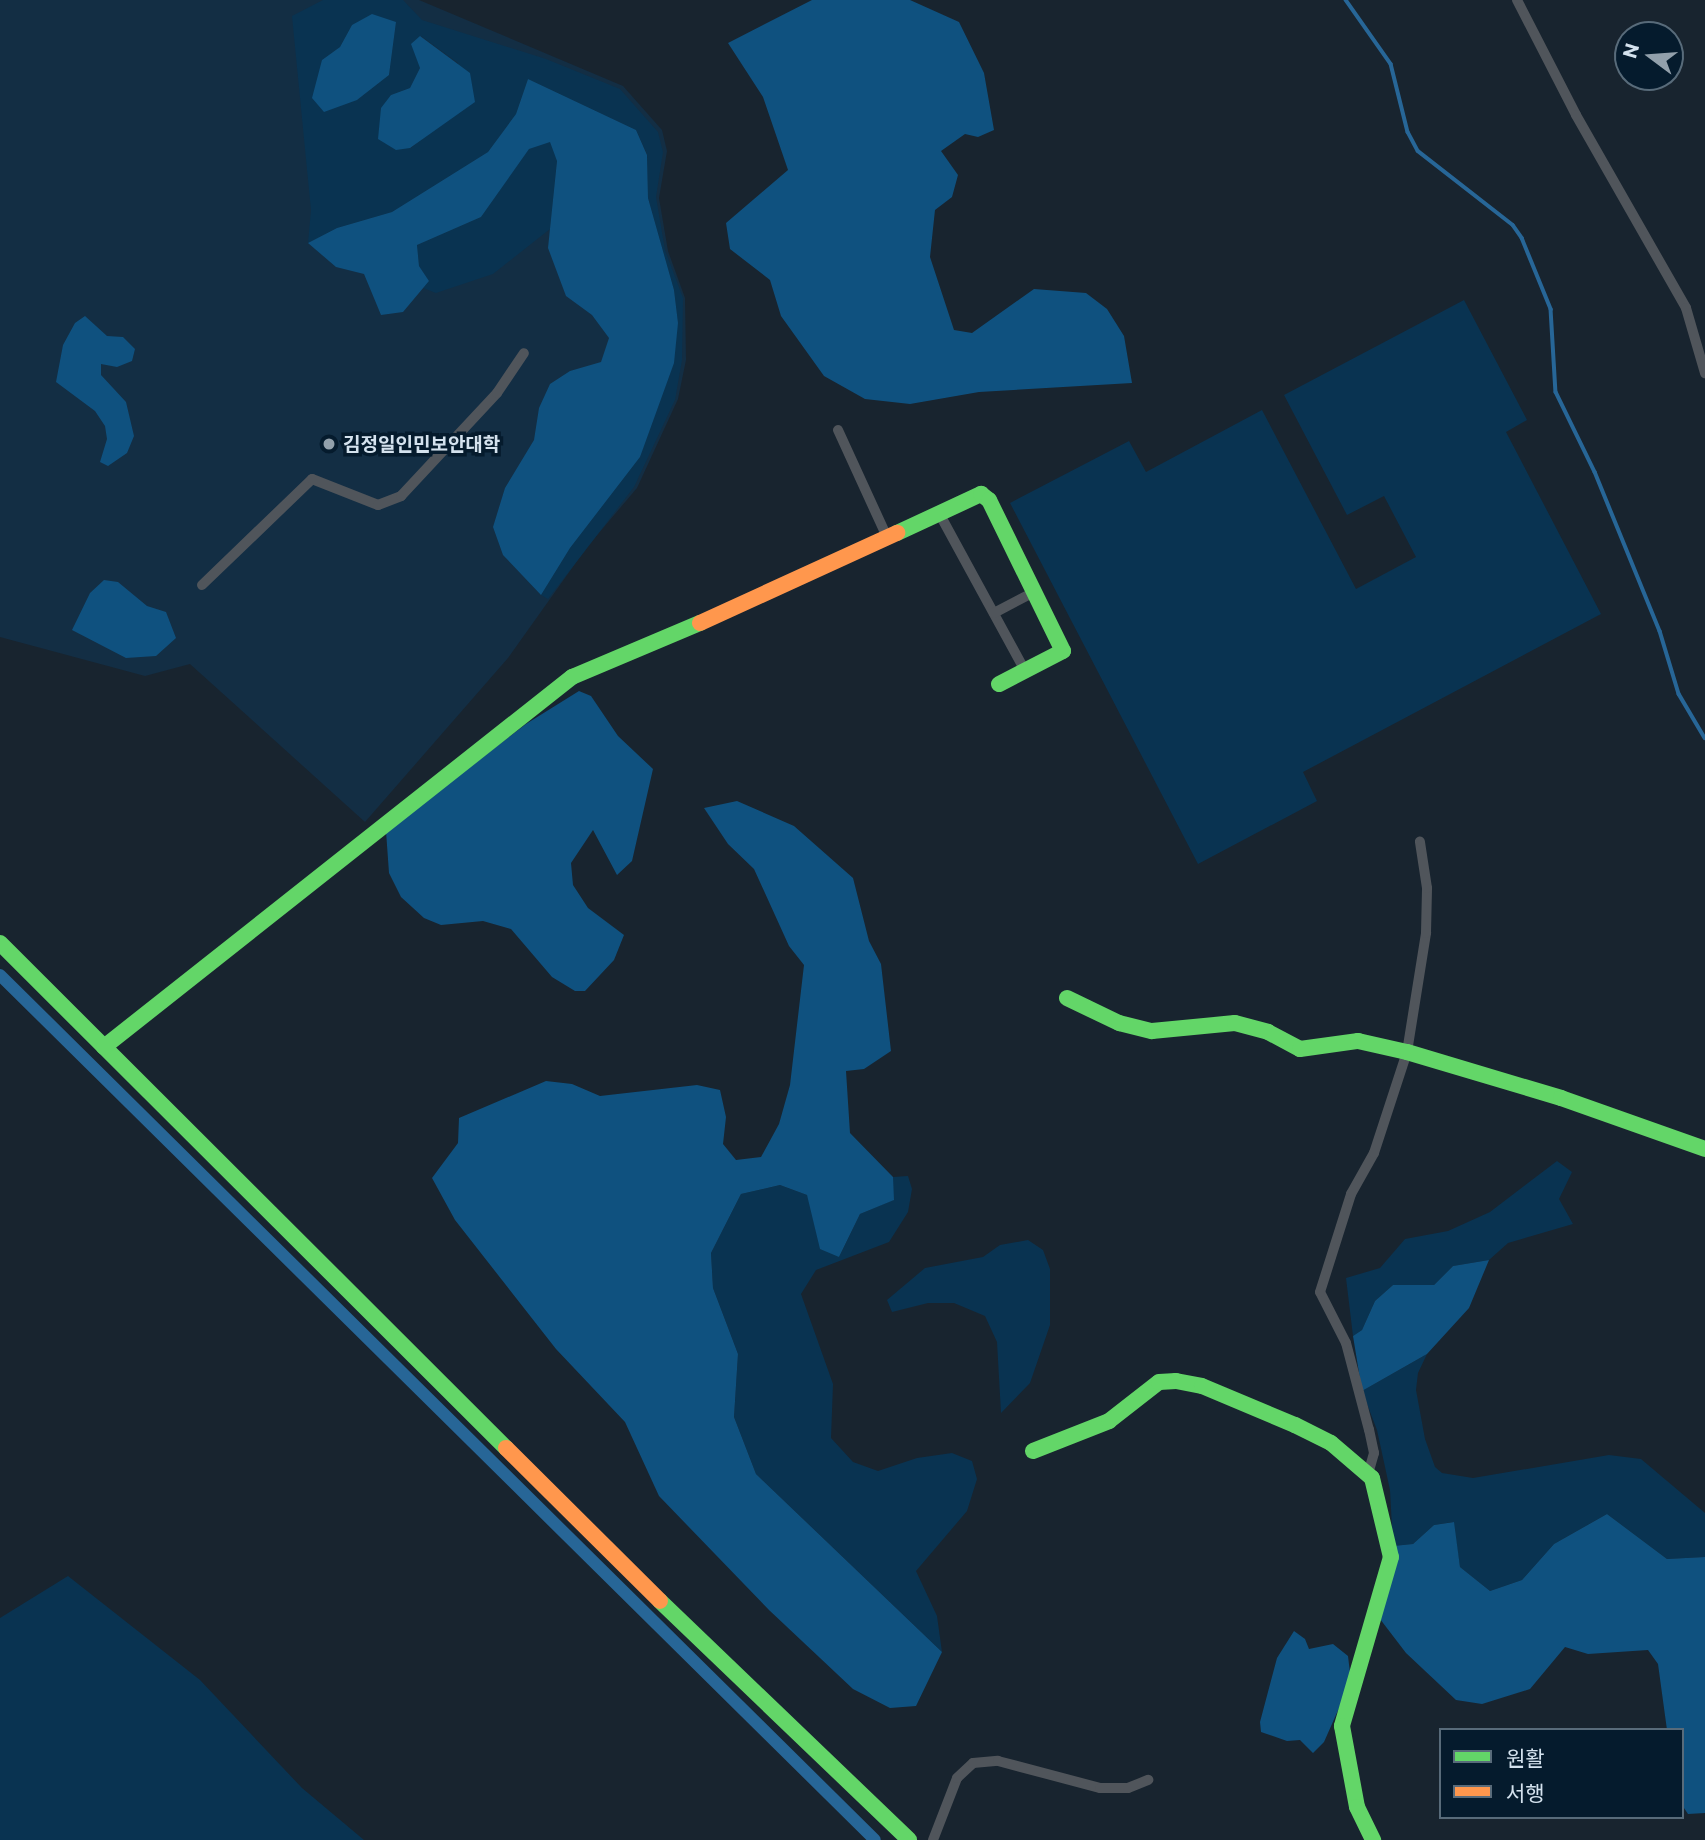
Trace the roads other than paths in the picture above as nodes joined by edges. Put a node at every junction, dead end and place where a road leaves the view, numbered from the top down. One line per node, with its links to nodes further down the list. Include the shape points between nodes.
1 (1517, 0): 3 (street, via 1686,309)
2 (524, 353): 7 (street, via 497,393 401,496 378,505 312,478)
3 (1705, 373)
4 (838, 430): 6 (street)
5 (939, 513): 6 (street); 8 (street, via 981,494 989,500); 9 (street)
6 (887, 537): 15 (street, via 572,677)
7 (202, 585)
8 (1034, 592): 9 (street); 10 (street, via 1063,651)
9 (995, 613): 10 (street)
10 (1025, 671): 11 (street)
11 (999, 684)
12 (1420, 842): 16 (street, via 1427,888 1426,933)
13 (0, 943): 15 (street)
14 (1067, 998): 16 (street, via 1119,1023 1153,1031 1235,1023 1268,1032 1300,1049 1359,1041)
15 (104, 1047): 21 (street, via 747,1688)
16 (1407, 1052): 17 (street, via 1561,1098); 19 (street, via 1374,1153 1351,1195 1320,1292 1346,1343 1369,1430 1374,1453)
17 (1705, 1150)
18 (1033, 1451): 19 (street, via 1109,1421 1159,1382 1176,1381 1202,1385 1295,1425 1331,1443)
19 (1368, 1474): 23 (street, via 1378,1492 1391,1557 1342,1726 1357,1807)
20 (1148, 1780): 22 (street, via 1128,1788 1100,1788 998,1761 973,1763 957,1778)
21 (909, 1840)
22 (933, 1840)
23 (1373, 1840)

